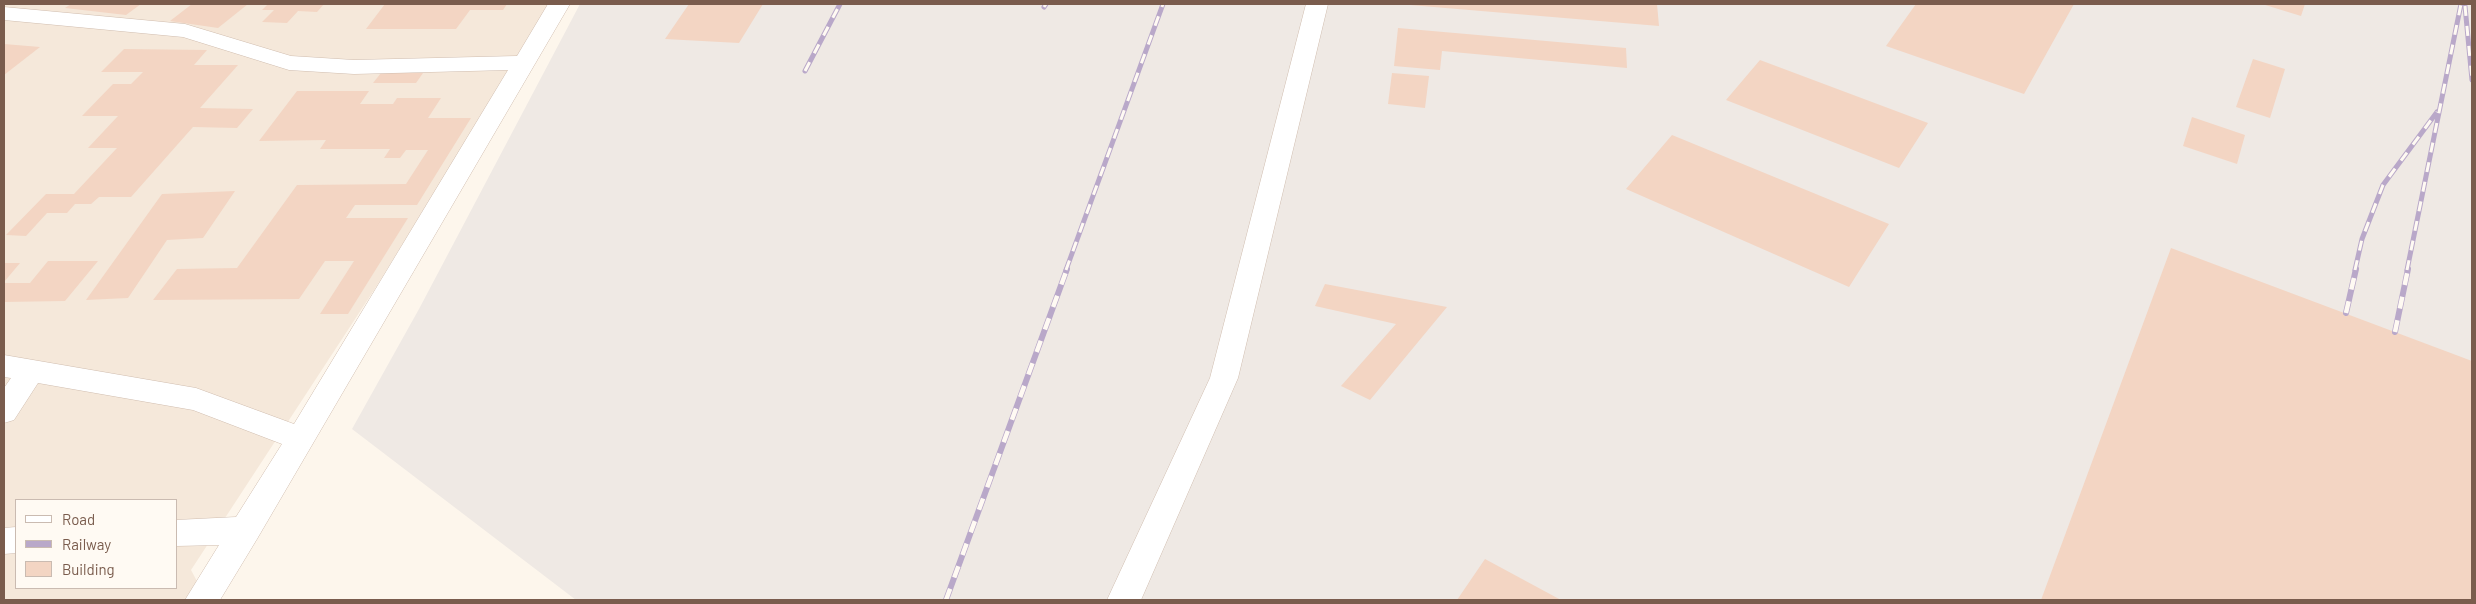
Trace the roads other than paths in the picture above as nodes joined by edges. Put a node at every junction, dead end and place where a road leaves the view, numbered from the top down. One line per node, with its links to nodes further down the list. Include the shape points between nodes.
1 (558, 4): 4 (street)
2 (1317, 4): 11 (street, via 1224,378)
3 (4, 13): 4 (street, via 185,31 289,63 354,67)
4 (524, 64): 7 (street)
5 (17, 368): 6 (street); 7 (street, via 196,399)
6 (4, 412)
7 (301, 439): 8 (street)
8 (246, 530): 9 (street); 10 (street)
9 (178, 533)
10 (202, 600)
11 (1124, 600)

